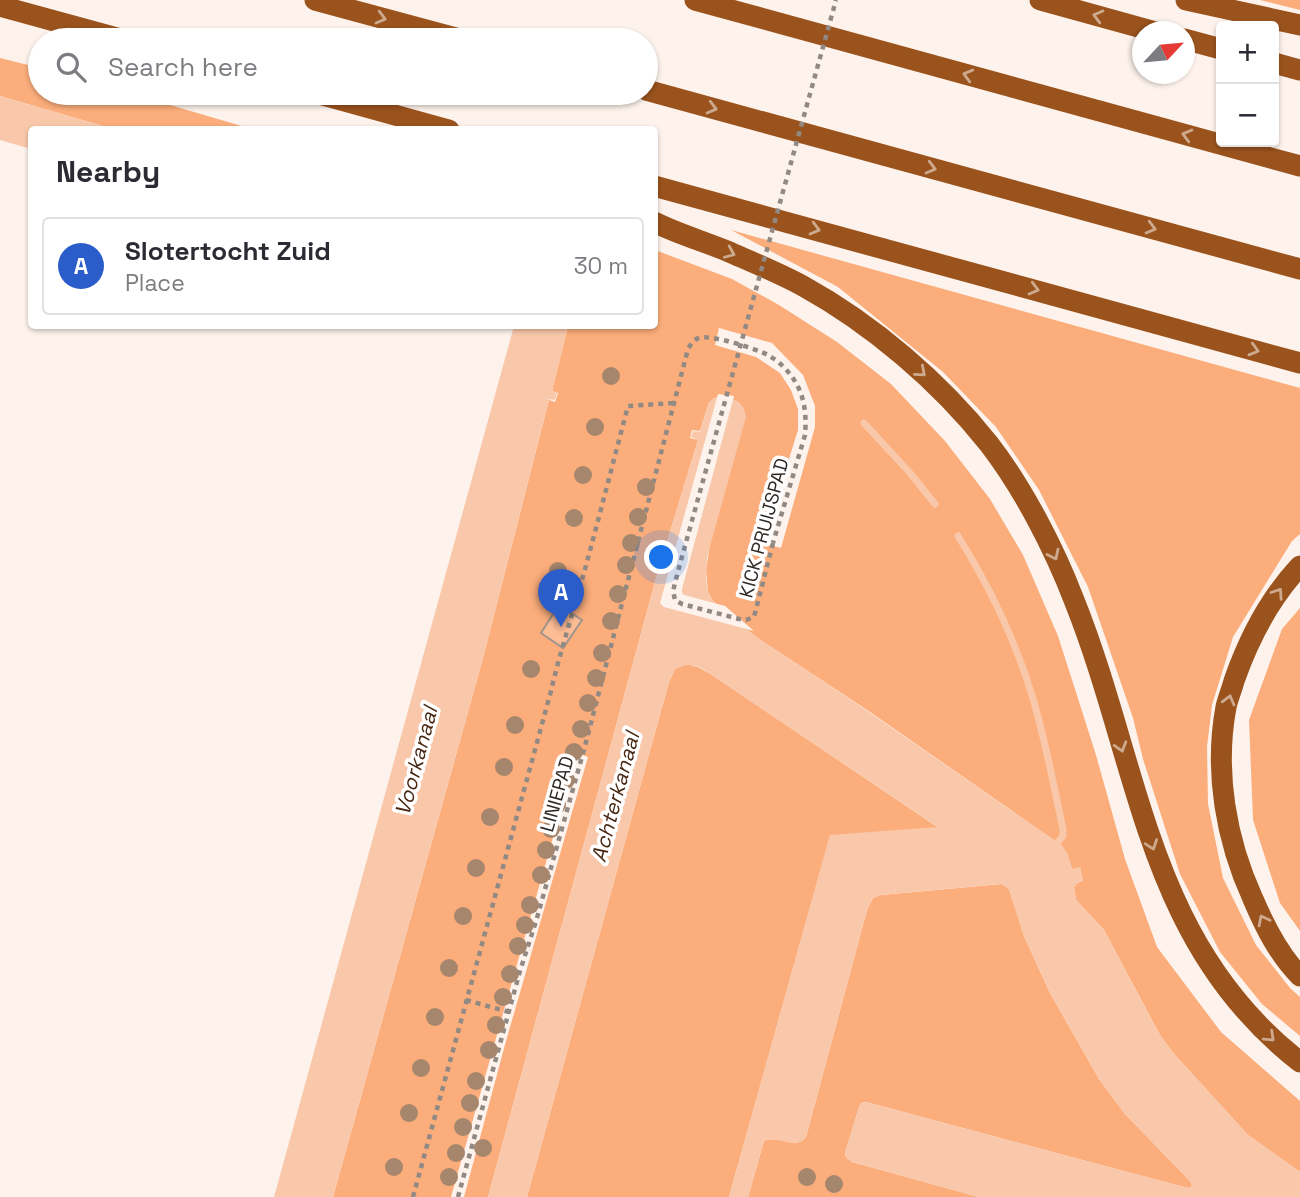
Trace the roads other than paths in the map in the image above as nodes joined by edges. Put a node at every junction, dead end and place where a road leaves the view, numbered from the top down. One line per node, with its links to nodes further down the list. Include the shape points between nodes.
1 (315, 0): 9 (highway, one-way to 9)
2 (695, 0): 17 (highway, one-way to 2)
3 (1040, 0): 6 (highway, one-way to 3)
4 (1186, 0): 7 (highway)
5 (0, 6): 8 (highway)
6 (1132, 25)
7 (1300, 25)
8 (80, 28)
9 (419, 28)
10 (1195, 42): 11 (highway)
11 (1216, 48)
12 (1279, 64): 13 (highway)
13 (1300, 70)
14 (658, 93): 20 (highway, one-way to 20)
15 (358, 105): 16 (highway)
16 (435, 126)
17 (1300, 166)
18 (658, 187): 21 (highway, one-way to 21)
19 (658, 224): 24 (highway, one-way to 24, via 790,280 837,307 926,376 990,445 1025,498 1074,600 1147,831 1174,901 1201,953 1235,1000)
20 (1300, 269)
21 (1300, 363)
22 (1300, 566): 23 (highway, one-way to 22, via 1264,925 1245,882 1230,836 1222,788 1226,705 1241,660 1265,613)
23 (1300, 976)
24 (1300, 1062)

